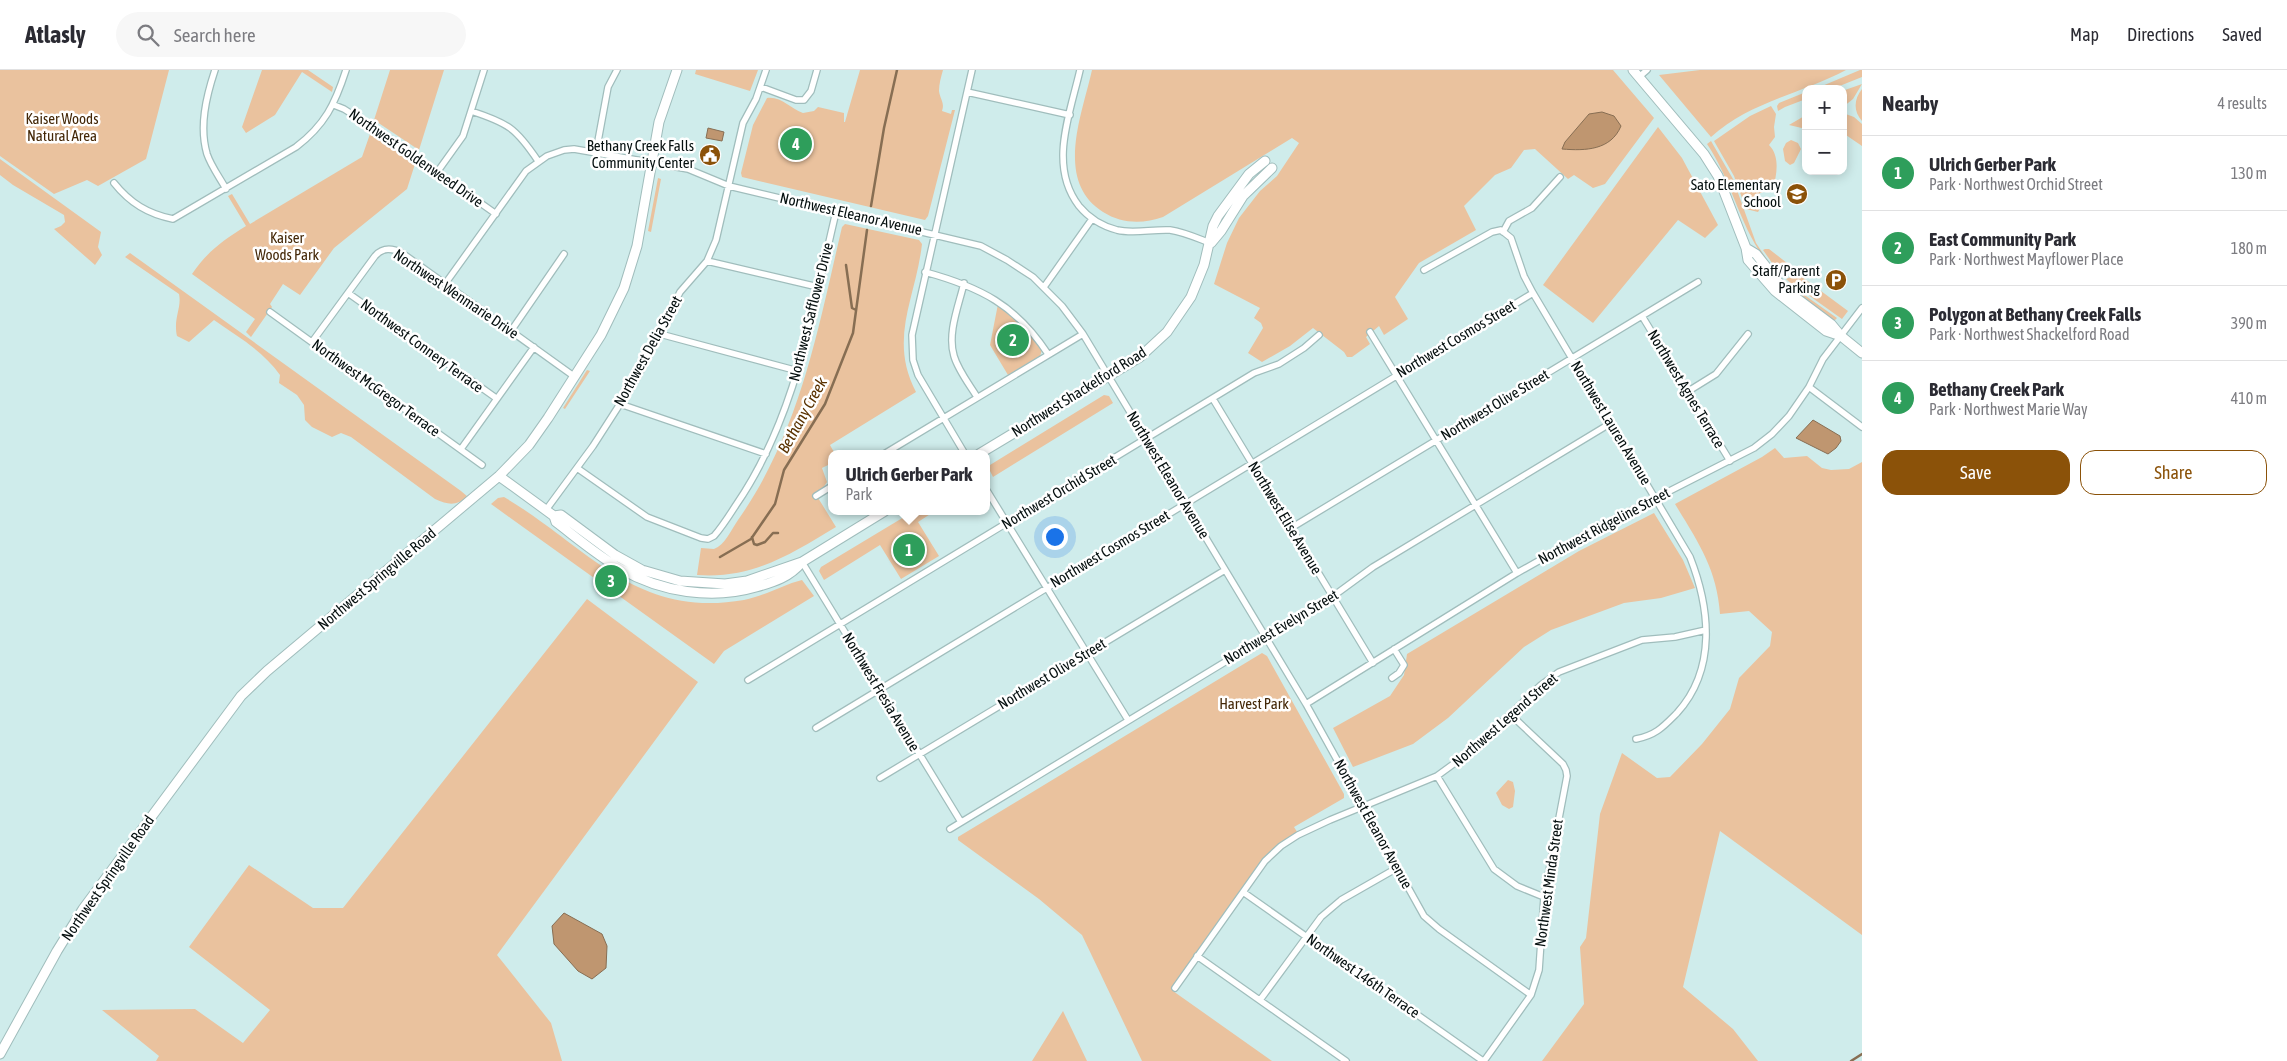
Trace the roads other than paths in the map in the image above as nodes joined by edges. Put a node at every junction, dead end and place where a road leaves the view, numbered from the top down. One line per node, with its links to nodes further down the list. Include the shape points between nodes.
1 (215, 70): 26 (street, via 204,110 204,136 207,156)
2 (346, 70): 14 (street)
3 (484, 70): 15 (street)
4 (617, 70): 17 (street, via 608,87)
5 (677, 70): 20 (street, Northwest Springville Road, via 659,122)
6 (766, 70): 12 (street, Northwest Delia Street)
7 (817, 70): 12 (street, via 811,91 804,100)
8 (972, 70): 13 (street)
9 (1080, 70): 16 (street)
10 (1647, 70): 11 (street)
11 (1636, 73): 53 (street, via 1704,154 1718,176 1746,248 1756,254 1778,283 1832,324)
12 (761, 87): 25 (street, Northwest Delia Street, via 743,123)
13 (967, 92): 16 (street); 31 (street)
14 (334, 105): 22 (street, Northwest Goldenweed Drive, via 359,117); 26 (street, via 318,128 296,147)
15 (471, 111): 18 (street, via 510,127); 22 (street, via 460,142)
16 (1070, 115): 29 (street, via 1063,154 1064,174 1070,193)
17 (596, 152): 18 (street, Northwest Eleanor Avenue, via 564,150); 20 (street, Northwest Eleanor Avenue)
18 (538, 161): 28 (street, via 526,171)
19 (1265, 161): 32 (street, Northwest Shackelford Road, via 1249,174 1226,203 1212,226)
20 (651, 163): 25 (street, Northwest Eleanor Avenue, via 688,169); 61 (street, Northwest Springville Road, via 629,274 607,324)
21 (1272, 168): 32 (street, Northwest Shackelford Road, via 1243,196)
22 (438, 171): 28 (street, Northwest Goldenweed Drive)
23 (1560, 177): 30 (street, via 1532,208 1509,221)
24 (114, 184): 26 (street, via 122,194 151,213 173,219)
25 (729, 186): 27 (street, Northwest Eleanor Avenue); 34 (street, Northwest Delia Street)
26 (226, 189)
27 (836, 212): 31 (street, Northwest Eleanor Avenue); 40 (street, Northwest Safflower Drive)
28 (496, 214): 39 (street)
29 (1092, 219): 32 (street, via 1116,230 1171,230); 41 (street)
30 (1504, 232): 35 (street, via 1492,232); 43 (street, Northwest Lauren Avenue, via 1513,242)
31 (934, 233): 36 (street); 41 (street, Northwest Eleanor Avenue, via 981,246 1021,268)
32 (1210, 243): 62 (street, Northwest Shackelford Road, via 1191,297 1168,332 1140,357)
33 (564, 254): 47 (street)
34 (708, 261): 40 (street); 49 (street, Northwest Delia Street, via 680,292)
35 (1424, 270)
36 (926, 272): 38 (street); 69 (street, via 914,322 912,348 918,375)
37 (1698, 282): 46 (street, Northwest Olive Street)
38 (964, 283): 57 (street, via 1007,308 1026,325); 65 (street, via 952,349)
39 (445, 284): 42 (street, Northwest Wenmarie Drive, via 391,248 375,256); 47 (street, Northwest Wenmarie Drive)
40 (818, 287): 59 (street, Northwest Safflower Drive)
41 (1044, 287): 50 (street, Northwest Eleanor Avenue)
42 (348, 293): 54 (street, Northwest Wenmarie Drive); 66 (street, Northwest Connery Terrace)
43 (1533, 293): 58 (street, Northwest Lauren Avenue); 60 (street, Northwest Cosmos Street)
44 (1862, 308): 53 (street, Northwest Ridgeline Street)
45 (270, 312): 54 (street, Northwest McGregor Terrace)
46 (1642, 316): 58 (street, Northwest Olive Street); 64 (street, Northwest Agnes Terrace)
47 (511, 331): 55 (street, Northwest Wenmarie Drive)
48 (1370, 332): 60 (street)
49 (660, 334): 59 (street); 68 (street, Northwest Delia Street)
50 (1083, 334): 57 (street); 62 (street, Northwest Eleanor Avenue)
51 (1748, 334): 64 (street, via 1716,374)
52 (1319, 335): 67 (street, Northwest Orchid Street, via 1279,364 1254,373)
53 (1841, 336): 56 (street); 63 (street, Northwest Ridgeline Street, via 1823,359)
54 (312, 342): 74 (street, Northwest McGregor Terrace)
55 (534, 347): 61 (street, Northwest Wenmarie Drive); 66 (street)
56 (1862, 353)
57 (1048, 354): 65 (street)
58 (1572, 358): 70 (street, Northwest Lauren Avenue); 73 (street, Northwest Olive Street)
59 (798, 371): 78 (street, Northwest Safflower Drive)
60 (1397, 376): 73 (street); 80 (street, Northwest Cosmos Street)
61 (575, 377): 83 (street, Northwest Springville Road, via 529,445)
62 (1108, 377): 72 (street, Northwest Eleanor Avenue); 77 (street, Northwest Shackelford Road)
63 (1809, 387): 71 (street); 79 (street, Northwest Ridgeline Street, via 1772,434)
64 (1688, 392): 79 (street, Northwest Agnes Terrace)
65 (977, 397): 69 (street)
66 (496, 398): 74 (street)
67 (1213, 399): 72 (street, Northwest Orchid Street); 80 (street, Northwest Elise Avenue)
68 (620, 404): 78 (street); 82 (street, Northwest Delia Street)
69 (943, 418): 75 (street); 76 (street)
70 (1611, 423): 87 (street, Northwest Lauren Avenue); 89 (street, Northwest Evelyn Street)
71 (1862, 427)
72 (1146, 439): 88 (street, Northwest Eleanor Avenue); 92 (street, Northwest Orchid Street)
73 (1436, 440): 89 (street); 93 (street, Northwest Olive Street)
74 (461, 448): 81 (street, Northwest McGregor Terrace)
75 (891, 450)
76 (963, 450)
77 (986, 450)
78 (766, 454): 82 (street, Northwest Safflower Drive, via 746,491 717,533 708,539 647,517)
79 (1730, 461): 87 (street, Northwest Ridgeline Street)
80 (1251, 463): 88 (street, Northwest Cosmos Street); 93 (street, Northwest Elise Avenue)
81 (482, 465)
82 (577, 468): 90 (street, Northwest Delia Street)
83 (500, 476): 90 (street); 127 (street, Northwest Springville Road, via 241,696 83,909)
84 (828, 488): 85 (street)
85 (816, 496)
86 (990, 496): 92 (street)
87 (1656, 499): 96 (street, Northwest Ridgeline Street); 100 (street, Northwest Lauren Avenue, via 1690,557 1703,596)
88 (1185, 504): 95 (street, Northwest Eleanor Avenue); 97 (street, Northwest Cosmos Street)
89 (1476, 506): 96 (street); 98 (street, Northwest Evelyn Street, via 1373,567)
90 (550, 513): 94 (street, via 556,522 621,569 656,585 678,590 725,593 747,590 787,576)
91 (878, 515): 94 (street)
92 (1007, 524): 97 (street); 99 (street, Northwest Orchid Street)
93 (1291, 528): 98 (street, Northwest Elise Avenue)
94 (802, 562): 99 (street, Northwest Fresia Avenue)
95 (1225, 570): 101 (street, Northwest Eleanor Avenue); 103 (street, Northwest Olive Street)
96 (1517, 573): 102 (street, Northwest Ridgeline Street)
97 (1047, 588): 103 (street); 107 (street, Northwest Cosmos Street)
98 (1332, 597): 101 (street, Northwest Evelyn Street); 104 (street, Northwest Elise Avenue)
99 (840, 625): 106 (street, Northwest Orchid Street); 107 (street, Northwest Fresia Avenue)
100 (1706, 630): 109 (street, Northwest Legend Street, via 1642,640 1570,667 1541,685); 112 (street, Northwest Lauren Avenue, via 1705,654 1689,696 1660,729 1650,736)
101 (1266, 637): 108 (street, Northwest Eleanor Avenue); 110 (street, Northwest Evelyn Street)
102 (1394, 649): 104 (street, Northwest Ridgeline Street); 105 (street, via 1404,665)
103 (1087, 653): 110 (street); 113 (street, Northwest Olive Street)
104 (1373, 663): 108 (street, Northwest Ridgeline Street)
105 (1392, 678)
106 (748, 680)
107 (879, 690): 111 (street, Northwest Cosmos Street); 113 (street, Northwest Fresia Avenue)
108 (1306, 704): 116 (street, Northwest Eleanor Avenue)
109 (1510, 714): 114 (street, Northwest Legend Street, via 1474,748); 121 (street, Northwest Minda Street, via 1566,770)
110 (1128, 720): 117 (street, Northwest Evelyn Street)
111 (816, 728)
112 (1636, 739)
113 (919, 755): 115 (street, Northwest Olive Street); 117 (street, Northwest Fresia Avenue)
114 (1437, 776): 116 (street, Northwest Legend Street); 121 (street, via 1494,869 1517,886)
115 (880, 778)
116 (1362, 806): 119 (street, Northwest Eleanor Avenue); 120 (street, Northwest Legend Street, via 1281,846 1265,861)
117 (961, 822): 118 (street, Northwest Evelyn Street)
118 (950, 829)
119 (1397, 868): 122 (street, via 1331,906); 125 (street, Northwest Eleanor Avenue, via 1424,916)
120 (1243, 892): 122 (street, Northwest 146th Terrace); 123 (street, Northwest Legend Street)
121 (1544, 896): 125 (street, Northwest Minda Street, via 1538,970)
122 (1306, 936): 126 (street); 129 (street, Northwest 146th Terrace)
123 (1198, 956): 124 (street, Northwest Legend Street); 126 (street)
124 (1175, 988)
125 (1530, 995): 129 (street, Northwest Minda Street)
126 (1260, 1000): 128 (street)
127 (0, 1054)
128 (1346, 1061)
129 (1484, 1061)

